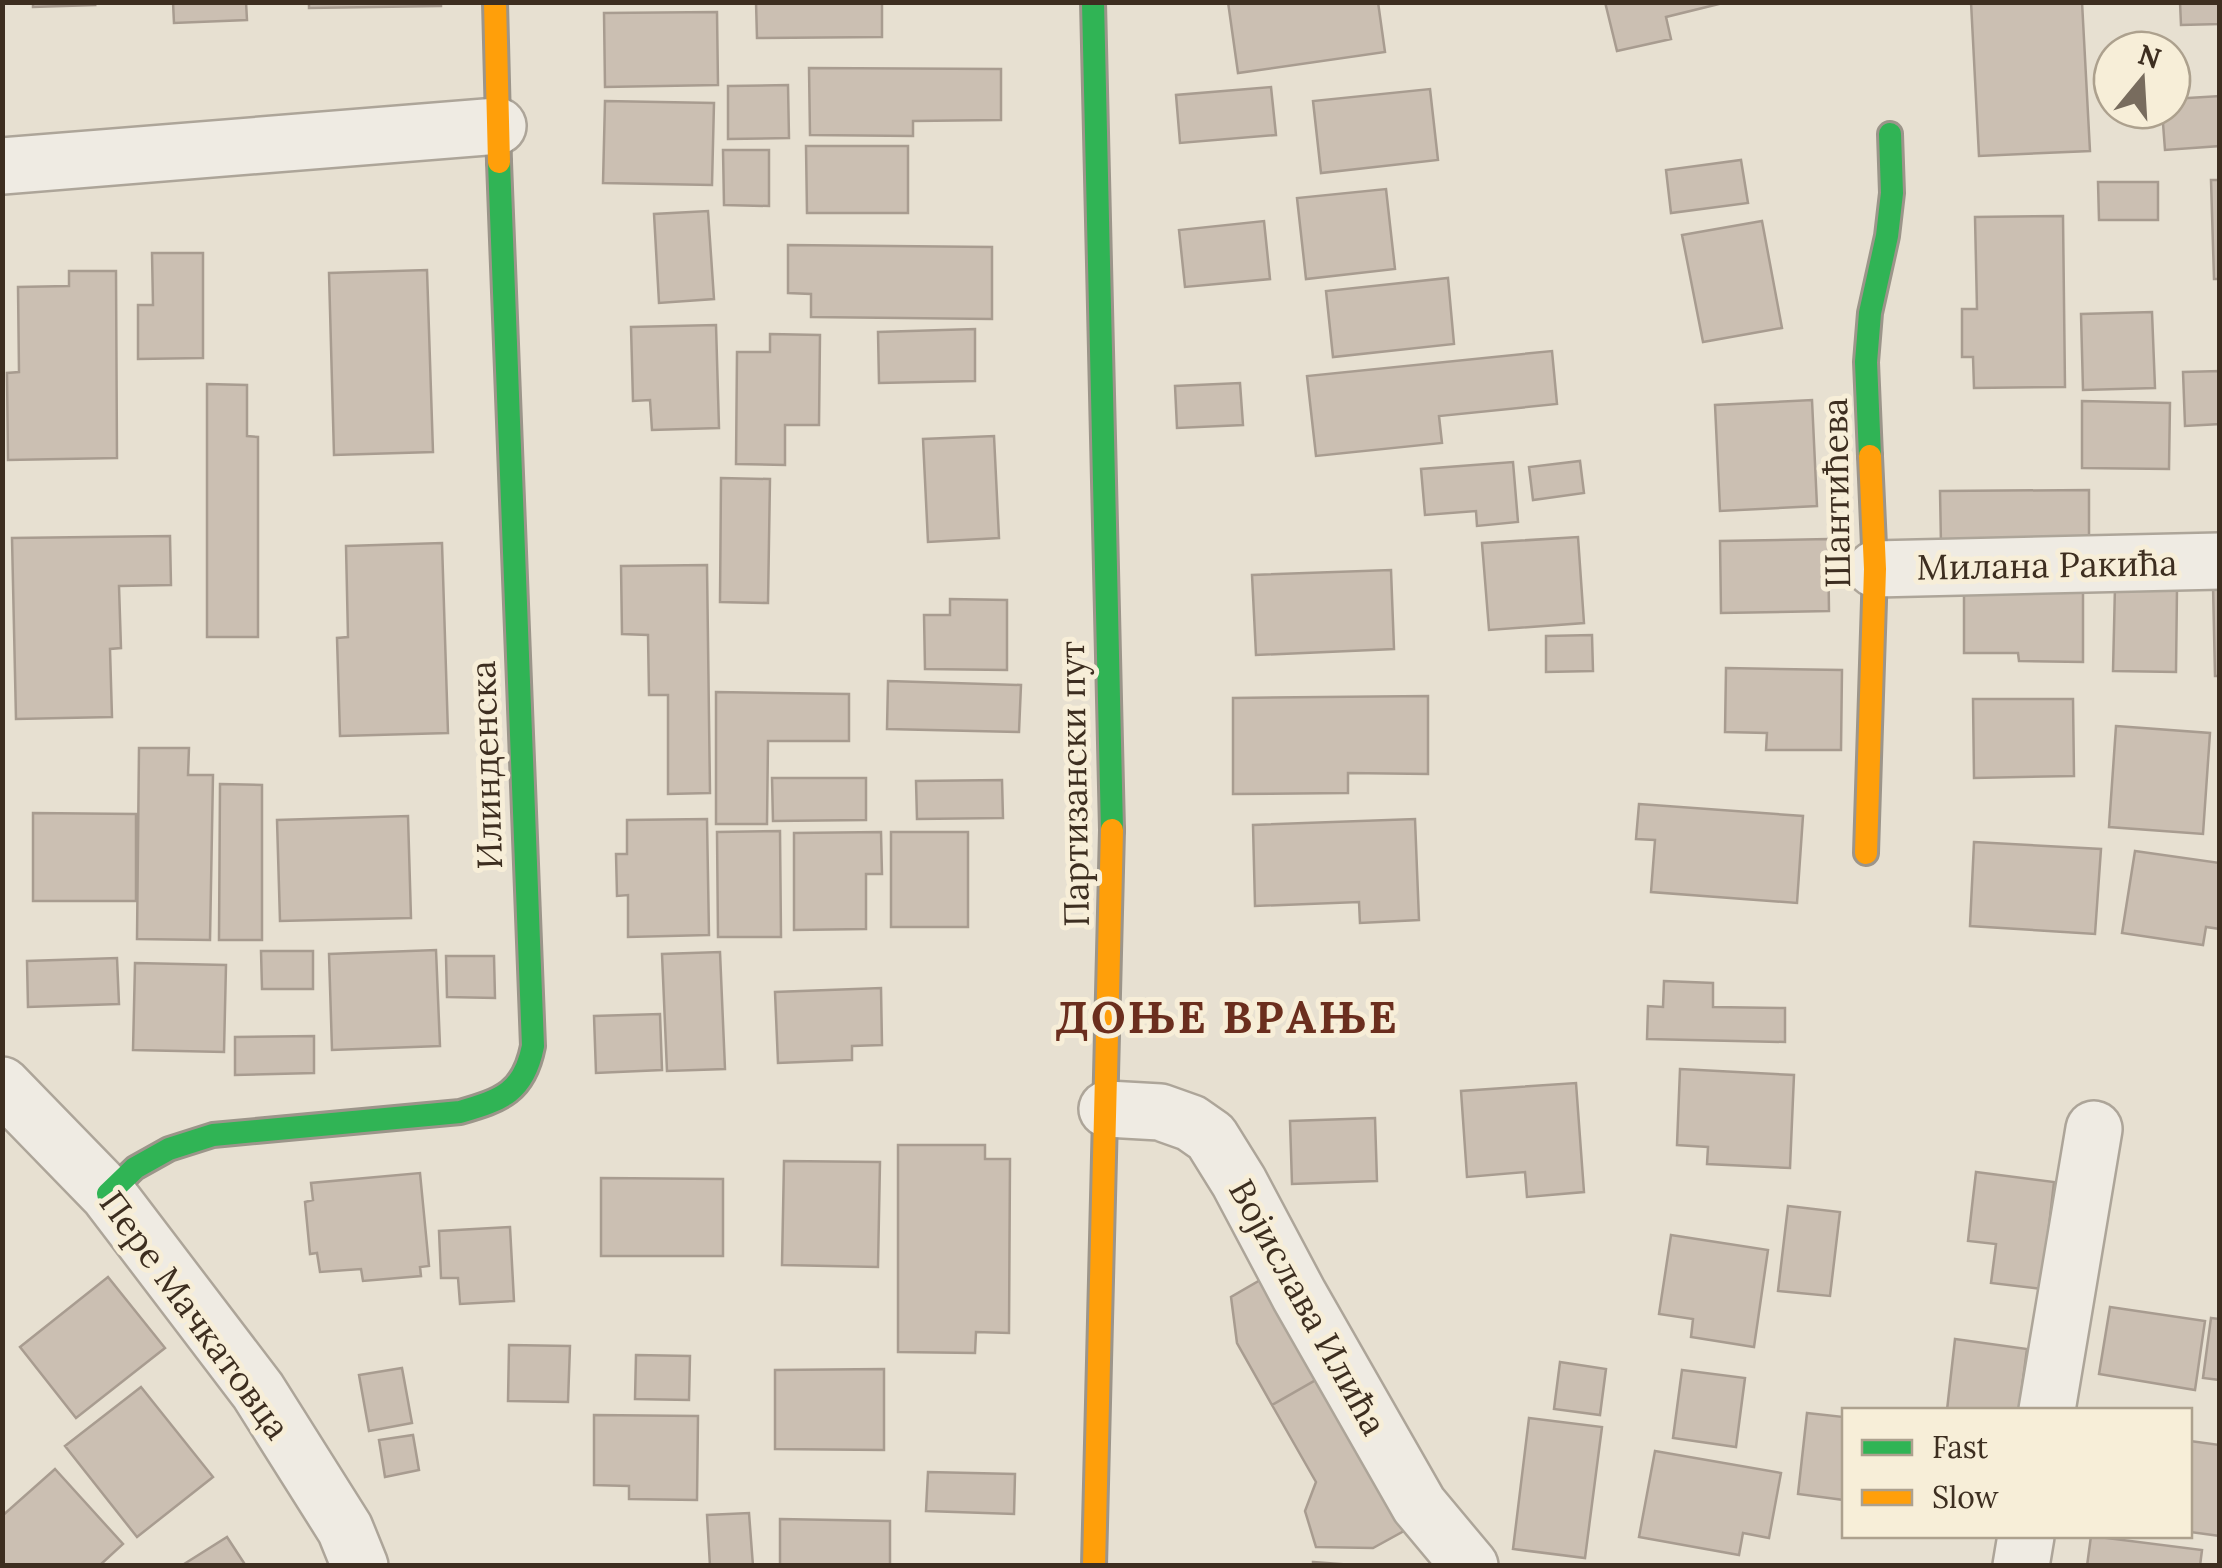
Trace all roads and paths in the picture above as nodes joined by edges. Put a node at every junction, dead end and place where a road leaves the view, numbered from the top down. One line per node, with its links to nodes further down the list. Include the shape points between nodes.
1 (494, 2): 3 (street, Илинденска)
2 (1092, 2): 10 (street, Партизански пут, via 1113,876)
3 (498, 126): 5 (street); 12 (street, Илинденска, via 530,1070 518,1088 460,1112 213,1135 169,1148)
4 (1890, 134): 7 (street, Шантићева, via 1888,236 1866,362)
5 (2, 166)
6 (2220, 561): 7 (street, Милана Ракића)
7 (1874, 569): 8 (street, Шантићева)
8 (1866, 853)
9 (2, 1085): 12 (street, Пере Мачкатовца)
10 (1107, 1108): 16 (street, Партизански пут); 17 (street, Војислава Илића, via 1160,1112 1211,1137 1419,1505)
11 (2094, 1130): 13 (street)
12 (108, 1194): 15 (street, Пере Мачкатовца, via 258,1391)
13 (2047, 1408)
14 (2026, 1538): 18 (street)
15 (360, 1566)
16 (1094, 1566)
17 (1470, 1566)
18 (2021, 1566)

